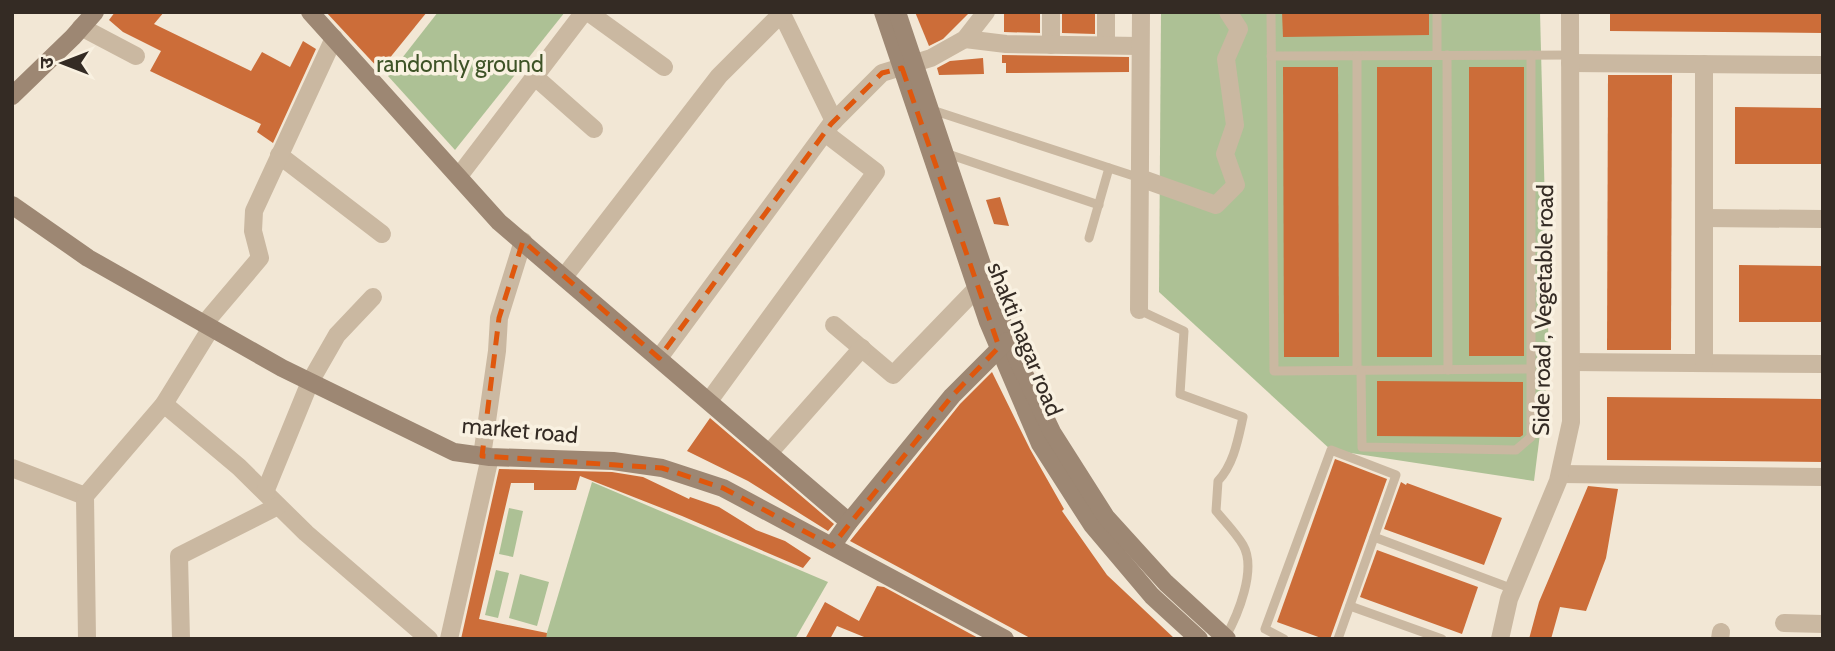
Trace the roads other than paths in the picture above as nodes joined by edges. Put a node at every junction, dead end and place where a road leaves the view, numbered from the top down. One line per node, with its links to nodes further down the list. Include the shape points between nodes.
1 (95, 12): 15 (street)
2 (586, 12): 30 (street); 31 (street)
3 (883, 12): 29 (street, shakti nagar road)
4 (897, 12): 29 (street)
5 (986, 12): 17 (street)
6 (1051, 12): 18 (street)
7 (1106, 12): 19 (street)
8 (1141, 12): 20 (street)
9 (1228, 12): 40 (street, via 1239,29 1226,58 1235,125 1225,154 1236,185 1216,205)
10 (1271, 12): 24 (lane)
11 (1437, 12): 21 (lane)
12 (1570, 12): 26 (street, Side road , Vegetable road)
13 (782, 13): 34 (street); 48 (street, via 719,76)
14 (315, 14): 16 (street)
15 (81, 27): 23 (street); 32 (street)
16 (334, 38): 37 (street); 39 (street)
17 (965, 39): 18 (street); 29 (street)
18 (1051, 45): 19 (street)
19 (1106, 45): 20 (street)
20 (1140, 46): 40 (street)
21 (1442, 55): 22 (lane); 25 (lane); 62 (lane)
22 (1531, 55): 26 (lane); 60 (lane)
23 (136, 56)
24 (1271, 56): 25 (lane); 61 (lane, via 1274,370)
25 (1357, 56): 61 (lane)
26 (1570, 59): 27 (street); 57 (street, Side road , Vegetable road)
27 (1704, 64): 28 (street); 43 (street)
28 (1823, 65)
29 (908, 66): 33 (street); 34 (street, via 882,73); 49 (street, shakti nagar road)
30 (664, 67)
31 (534, 76): 35 (street); 39 (street)
32 (12, 96)
33 (930, 110): 36 (street); 38 (lane)
34 (830, 127): 56 (street); 64 (street, via 876,172)
35 (594, 129)
36 (945, 153): 42 (lane); 54 (street)
37 (279, 155): 45 (street); 53 (street, via 254,211 253,231 260,258)
38 (1110, 168): 40 (lane); 42 (lane)
39 (459, 176): 47 (street)
40 (1140, 178): 51 (street)
41 (12, 205): 53 (street, market road, via 88,258)
42 (1099, 205): 46 (lane)
43 (1704, 218): 44 (street); 58 (street)
44 (1823, 219)
45 (382, 234)
46 (1089, 238)
47 (523, 242): 48 (street); 67 (street, via 499,318)
48 (564, 277): 56 (street)
49 (977, 288): 54 (street, shakti nagar road); 55 (street, via 894,375)
50 (373, 297): 63 (street, via 337,335)
51 (1139, 310): 81 (lane, via 1184,331 1180,394 1243,417 1234,454 1218,481 1216,511 1244,546 1250,570)
52 (834, 325): 55 (street)
53 (208, 326): 63 (street, market road); 65 (street)
54 (1004, 343): 74 (street, via 952,396); 81 (street, via 1052,432 1106,517 1166,583); 87 (street, shakti nagar road, via 1040,444 1092,526 1152,596)
55 (862, 348): 66 (street)
56 (659, 358): 64 (street)
57 (1571, 362): 58 (street); 69 (street, Side road , Vegetable road, via 1571,422)
58 (1704, 363): 59 (street)
59 (1823, 364)
60 (1531, 369): 61 (lane, via 1531,437 1516,450 1362,447); 62 (lane)
61 (1359, 370): 62 (lane)
62 (1448, 370)
63 (310, 382): 67 (street, market road, via 454,452); 71 (street)
64 (709, 401): 66 (street)
65 (164, 404): 71 (street); 72 (street)
66 (769, 453): 74 (street)
67 (486, 457): 76 (street, market road, via 613,461 663,468 723,488); 85 (street)
68 (12, 468): 72 (street)
69 (1560, 474): 70 (street); 77 (street, Side road , Vegetable road)
70 (1823, 477)
71 (265, 492): 73 (street)
72 (85, 496): 82 (street)
73 (278, 506): 83 (street, via 179,556); 84 (street)
74 (849, 522): 76 (street)
75 (1374, 537): 77 (lane); 78 (lane); 88 (lane, via 1396,475 1331,450 1265,629)
76 (832, 546): 86 (street, market road)
77 (1513, 590): 91 (street, Side road , Vegetable road)
78 (1350, 606): 89 (lane); 90 (lane)
79 (1784, 623): 80 (street)
80 (1823, 624)
81 (1226, 638)
82 (87, 639)
83 (181, 639)
84 (429, 639)
85 (449, 639)
86 (1005, 639)
87 (1199, 639)
88 (1284, 639)
89 (1338, 639)
90 (1442, 639)
91 (1500, 639)

